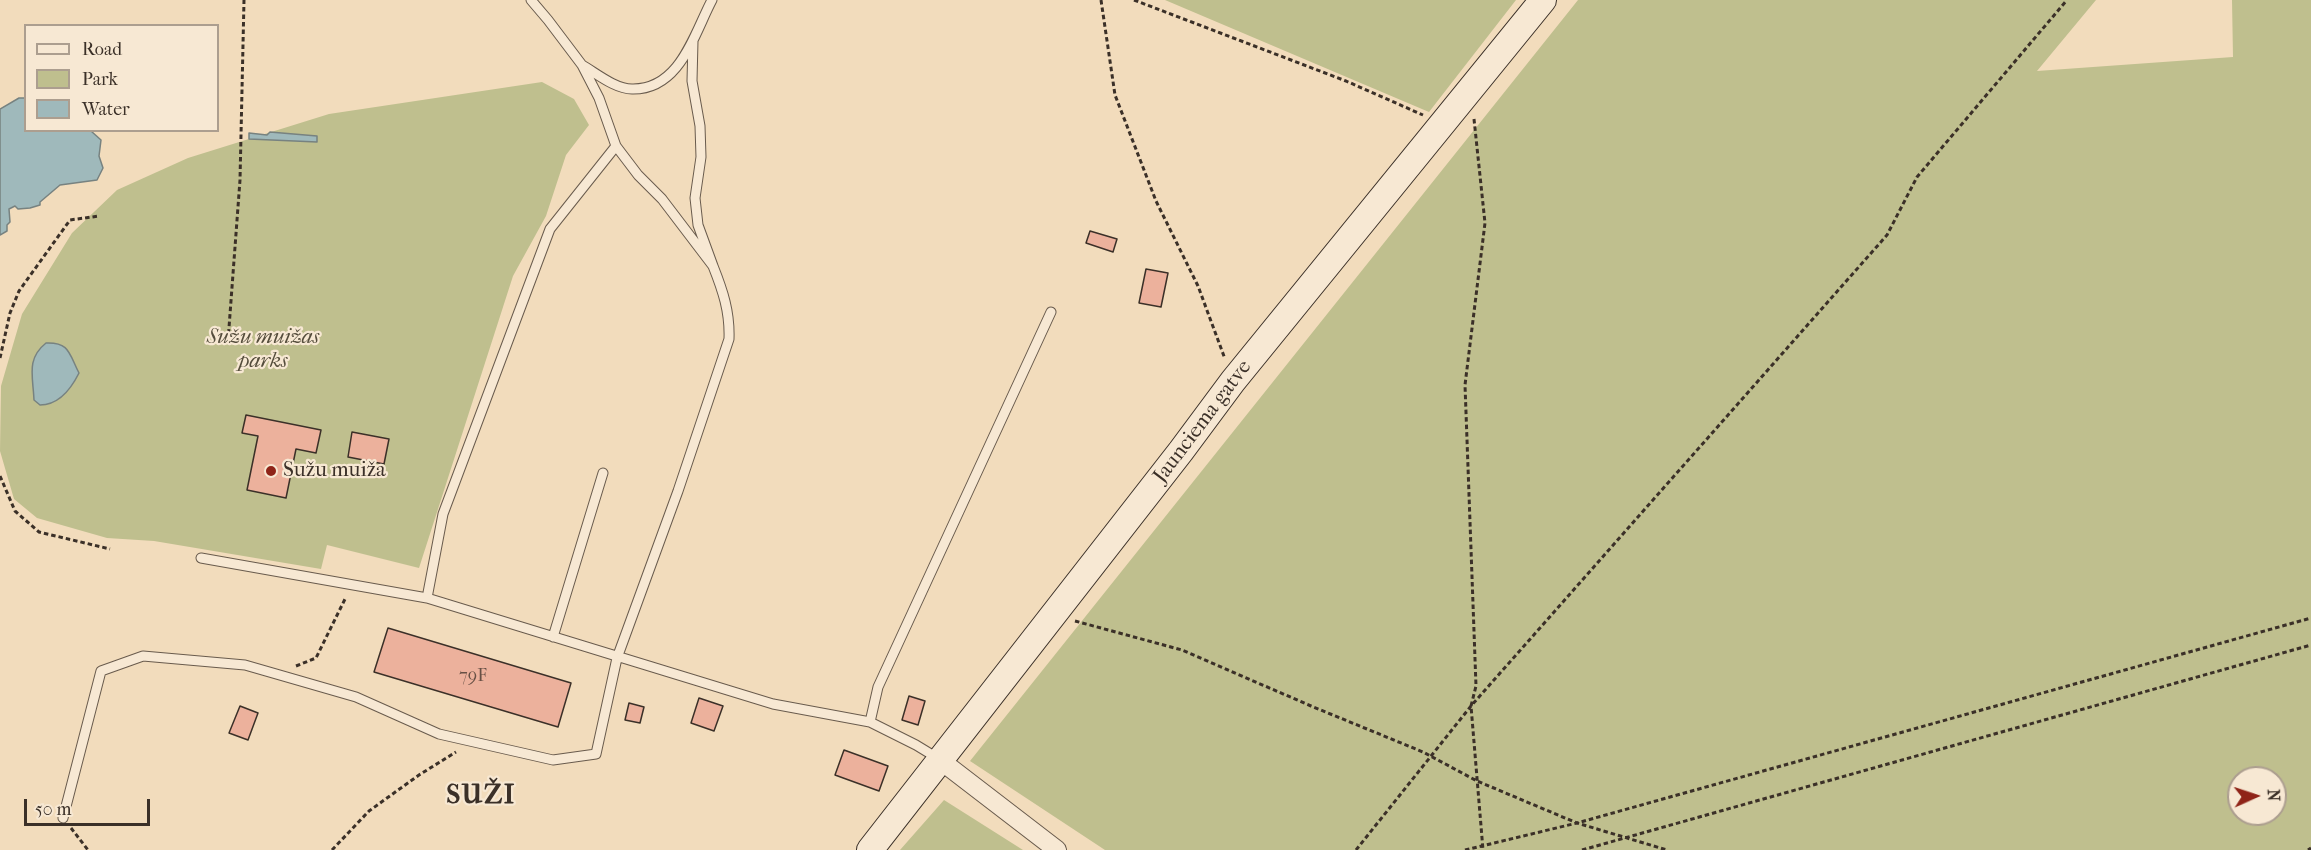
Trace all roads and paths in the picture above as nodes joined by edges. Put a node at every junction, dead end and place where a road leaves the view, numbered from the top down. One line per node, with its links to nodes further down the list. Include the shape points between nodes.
1 (244, 0): 16 (path, via 240,180)
2 (531, 0): 9 (lane)
3 (712, 0): 8 (lane)
4 (1101, 0): 18 (path, via 1115,95 1156,201 1198,286)
5 (1134, 0): 11 (path, via 1346,81)
6 (1543, 0): 10 (main road, Jaunciema gatve)
7 (2067, 0): 31 (path, via 1917,177 1887,235)
8 (693, 41): 9 (lane, via 681,63 661,83 632,89 613,83); 14 (lane, via 692,81 701,157 694,198 698,225)
9 (582, 64): 12 (lane)
10 (1471, 90): 11 (main road, Jaunciema gatve); 31 (path, via 1485,223 1465,385 1476,686)
11 (1443, 124): 18 (main road, Jaunciema gatve)
12 (616, 146): 14 (lane); 24 (lane, via 550,229 443,514)
13 (99, 216): 17 (path, via 70,220 19,291)
14 (713, 266): 29 (lane, via 724,294 729,339)
15 (1051, 312): 32 (lane, via 878,687)
16 (228, 342)
17 (0, 358)
18 (1233, 381): 25 (main road, Jaunciema gatve)
19 (603, 473): 27 (lane)
20 (0, 476): 21 (path, via 15,511 39,532)
21 (110, 549)
22 (201, 558): 23 (lane)
23 (353, 585): 24 (lane); 30 (path, via 316,658)
24 (427, 598): 27 (lane)
25 (1054, 613): 34 (path, via 1182,650); 35 (main road, Jaunciema gatve)
26 (2311, 618): 38 (path)
27 (553, 637): 29 (lane)
28 (2311, 645): 39 (path)
29 (617, 658): 32 (lane, via 773,704); 33 (lane, via 596,754 553,760)
30 (271, 672): 33 (lane, via 356,697 439,734); 37 (lane, via 245,664 143,656 101,671)
31 (1471, 706): 34 (path); 36 (path)
32 (870, 722): 35 (lane)
33 (473, 742): 42 (path, via 369,811)
34 (1431, 756): 36 (path); 45 (path)
35 (940, 760): 43 (main road, Jaunciema gatve); 44 (street)
36 (1477, 781): 38 (path); 40 (path)
37 (63, 818): 41 (path)
38 (1577, 823): 39 (path); 40 (path)
39 (1627, 837): 48 (path); 49 (path)
40 (1482, 844): 46 (path); 47 (path)
41 (88, 850)
42 (332, 850)
43 (870, 850)
44 (1057, 850)
45 (1356, 850)
46 (1466, 850)
47 (1484, 850)
48 (1582, 850)
49 (1667, 850)

